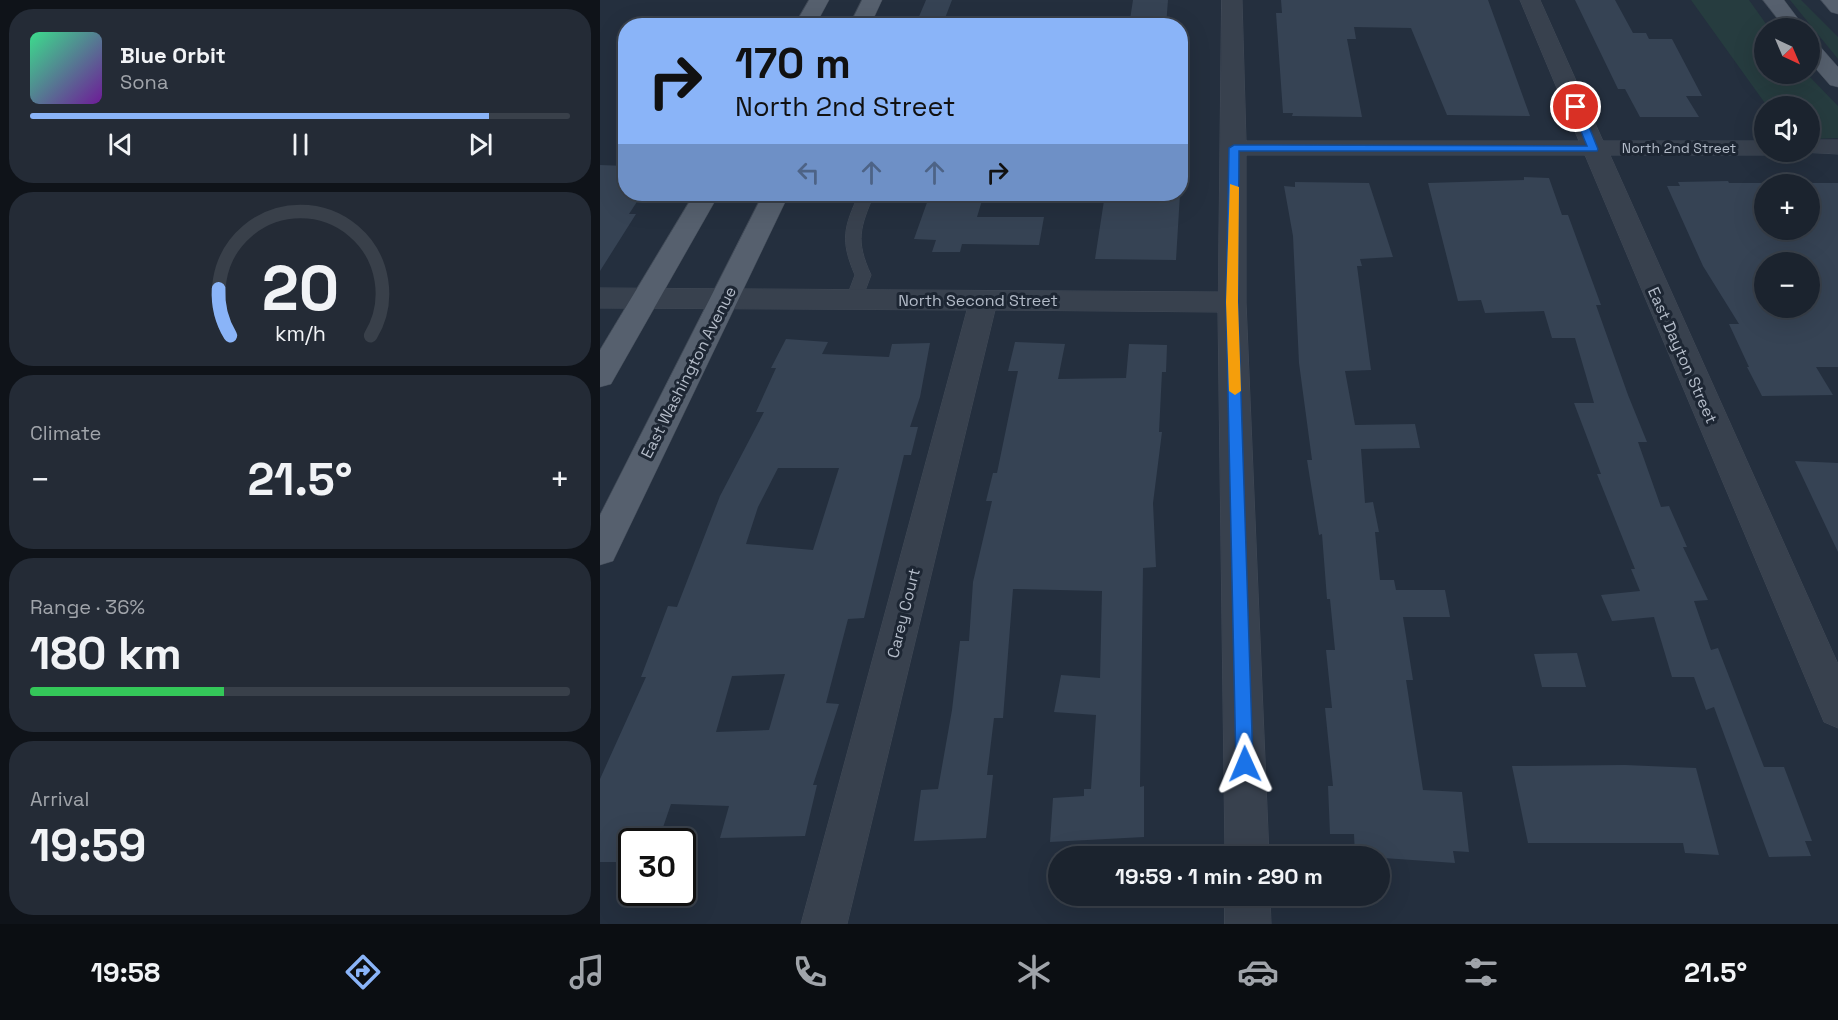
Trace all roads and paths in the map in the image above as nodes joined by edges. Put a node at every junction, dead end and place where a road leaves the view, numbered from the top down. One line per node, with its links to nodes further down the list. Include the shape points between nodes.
1 (819, 0): 8 (main road)
2 (872, 0): 9 (main road)
3 (1232, 0): 15 (street)
4 (1530, 0): 17 (street, East Dayton Street)
5 (1773, 0): 10 (main road)
6 (1831, 0): 7 (main road)
7 (1838, 8)
8 (809, 18)
9 (863, 18)
10 (1787, 18)
11 (1820, 60): 12 (main road)
12 (1838, 80)
13 (1820, 147): 14 (street)
14 (1838, 147)
15 (1234, 148): 17 (street, North 2nd Street); 26 (street)
16 (1754, 148): 17 (street, North 2nd Street)
17 (1593, 149): 29 (street, East Dayton Street)
18 (702, 201): 22 (main road)
19 (773, 201): 23 (main road, East Washington Avenue)
20 (864, 201): 24 (lane, via 850,235 850,250 862,275)
21 (600, 298): 22 (street, North Second Street)
22 (645, 298): 23 (street, North Second Street); 27 (main road)
23 (725, 298): 24 (street, North Second Street); 28 (main road, East Washington Avenue)
24 (854, 299): 25 (street, North Second Street)
25 (983, 302): 26 (street, North Second Street); 32 (street, Carey Court)
26 (1232, 302): 30 (street)
27 (600, 376)
28 (600, 550)
29 (1838, 709)
30 (1247, 846)
31 (1248, 906): 33 (street)
32 (824, 924)
33 (1248, 924)

